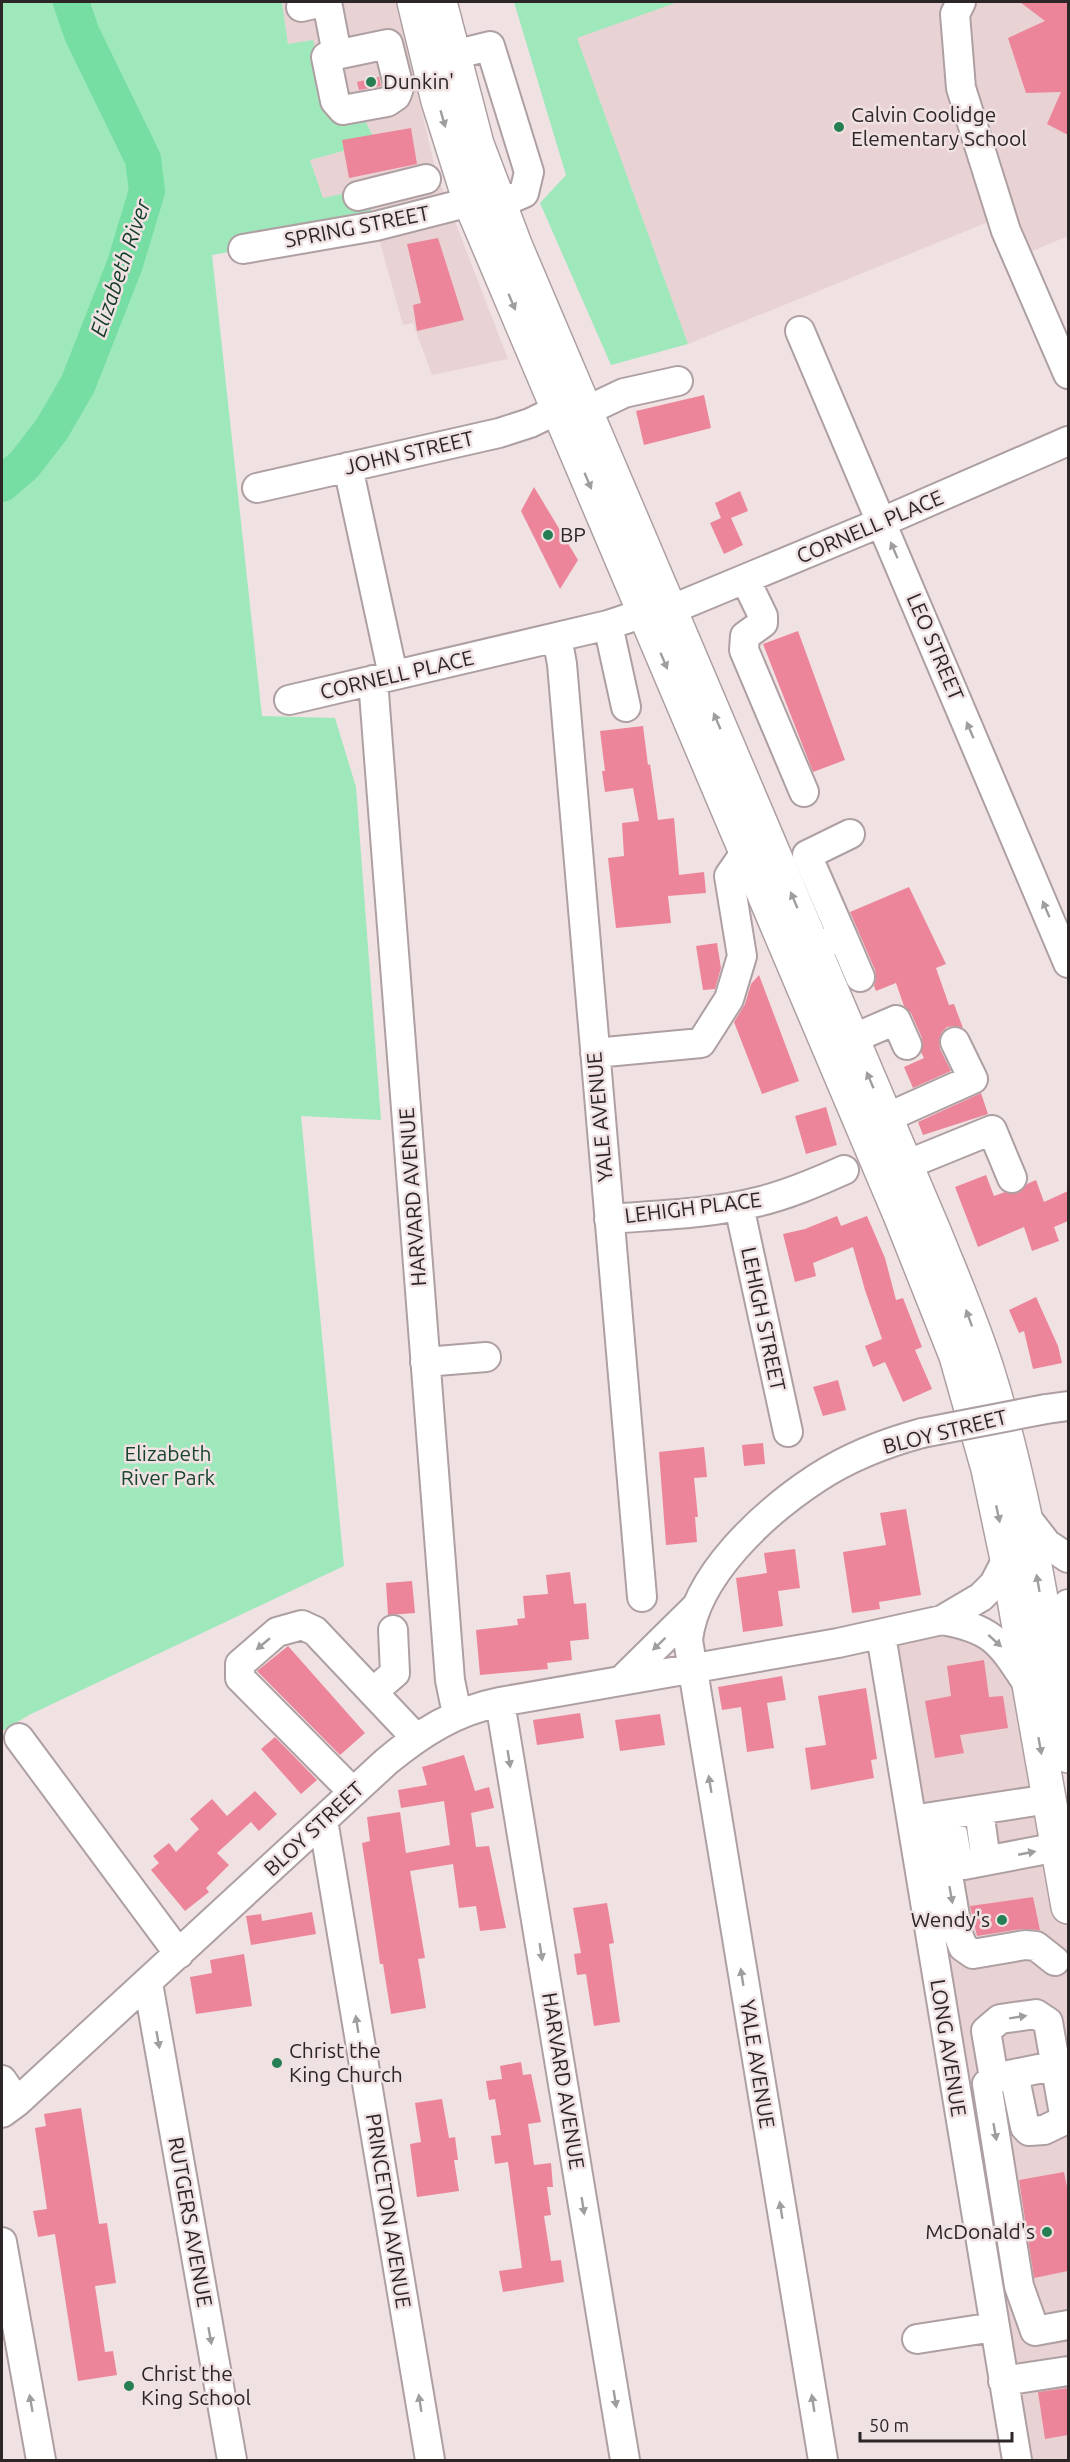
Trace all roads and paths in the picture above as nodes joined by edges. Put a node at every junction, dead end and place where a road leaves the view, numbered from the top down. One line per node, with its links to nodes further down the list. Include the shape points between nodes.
1 (414, 2): 9 (highway, one-way to 9, via 438,101)
2 (440, 2): 9 (highway, via 477,144)
3 (961, 2): 13 (street, via 956,14 961,88 1006,231)
4 (317, 3): 5 (street)
5 (337, 54): 5 (street, via 326,57 335,101 343,110 387,102 396,96 399,88 388,44)
6 (426, 179): 7 (street)
7 (388, 188): 8 (street); 10 (street)
8 (358, 196)
9 (485, 203): 10 (street, SPRING STREET); 15 (highway)
10 (396, 221): 11 (street, SPRING STREET)
11 (243, 249)
12 (800, 331): 19 (street, LEO STREET)
13 (1068, 374)
14 (678, 381): 15 (street, JOHN STREET, via 624,393)
15 (572, 411): 17 (street, JOHN STREET, via 514,429); 21 (highway)
16 (1068, 441): 19 (street, CORNELL PLACE)
17 (348, 467): 18 (street, JOHN STREET); 24 (street, HARVARD AVENUE)
18 (257, 488)
19 (882, 522): 20 (street, CORNELL PLACE); 34 (street, LEO STREET, one-way to 19)
20 (745, 579): 21 (street, CORNELL PLACE); 27 (street, via 763,623 745,636 744,650)
21 (657, 612): 22 (street, CORNELL PLACE); 29 (highway, one-way to 29); 30 (highway, one-way to 21)
22 (608, 625): 23 (street, CORNELL PLACE); 26 (street)
23 (558, 637): 24 (street, CORNELL PLACE); 39 (street, YALE AVENUE)
24 (383, 678): 25 (street, CORNELL PLACE); 47 (street, HARVARD AVENUE)
25 (289, 700)
26 (626, 707)
27 (804, 792)
28 (850, 834): 30 (street)
29 (746, 853): 31 (highway); 33 (street, via 729,876)
30 (794, 861): 32 (highway)
31 (778, 929): 33 (street); 52 (highway, one-way to 52, via 949,1338 988,1469)
32 (828, 941): 35 (street); 36 (highway)
33 (742, 956): 39 (street, via 729,999 701,1042)
34 (1068, 963)
35 (860, 977)
36 (852, 1039): 38 (street, via 896,1020); 40 (highway, one-way to 36)
37 (955, 1042): 40 (street, via 973,1079)
38 (908, 1045)
39 (595, 1053): 45 (street, YALE AVENUE)
40 (886, 1119): 41 (highway)
41 (906, 1165): 43 (street, via 992,1130); 50 (highway, one-way to 41, via 977,1337)
42 (844, 1170): 44 (street, LEHIGH PLACE, via 791,1192)
43 (1012, 1178)
44 (739, 1206): 45 (street, LEHIGH PLACE); 49 (street, LEHIGH STREET)
45 (609, 1219): 53 (street, YALE AVENUE)
46 (486, 1357): 47 (street)
47 (425, 1362): 64 (street, HARVARD AVENUE, via 450,1680)
48 (1057, 1408): 55 (street, BLOY STREET, bridge, via 891,1442 817,1478 754,1530 722,1565)
49 (788, 1432)
50 (1026, 1517): 51 (street, via 1047,1544); 61 (highway, one-way to 50)
51 (1068, 1558)
52 (1007, 1559): 56 (street, BLOY STREET, via 994,1584 981,1597); 61 (highway)
53 (642, 1597)
54 (1068, 1604): 61 (street)
55 (695, 1608): 59 (street, BLOY STREET, via 688,1640); 60 (street, one-way to 60)
56 (942, 1620): 58 (street, BLOY STREET); 61 (street, BLOY STREET, one-way to 61, via 973,1626 990,1636)
57 (393, 1630): 62 (street, via 395,1673)
58 (881, 1635): 59 (street, BLOY STREET); 73 (street, LONG AVENUE)
59 (691, 1668): 60 (street, BLOY STREET); 98 (street, YALE AVENUE, one-way to 59)
60 (623, 1679): 63 (street, BLOY STREET)
61 (1043, 1685): 67 (highway); 69 (highway, one-way to 69)
62 (373, 1692): 66 (street); 68 (street, one-way to 68, via 315,1631 302,1625 277,1632 240,1664 240,1678)
63 (500, 1702): 64 (street, BLOY STREET); 97 (street, HARVARD AVENUE, one-way to 97)
64 (457, 1713): 66 (street, BLOY STREET)
65 (19, 1738): 77 (street)
66 (416, 1738): 68 (street, BLOY STREET)
67 (1068, 1756)
68 (353, 1792): 72 (street, BLOY STREET)
69 (1049, 1799): 70 (street); 74 (highway)
70 (979, 1810): 71 (street); 75 (street, via 986,1854)
71 (943, 1815): 73 (street); 75 (street, via 958,1863); 78 (street, one-way to 78, via 957,1934 963,1947)
72 (323, 1820): 77 (street, BLOY STREET); 96 (street, PRINCETON AVENUE, one-way to 72)
73 (910, 1820): 80 (street, LONG AVENUE)
74 (1058, 1847): 75 (street, one-way to 74); 76 (highway)
75 (996, 1859)
76 (1068, 1907)
77 (179, 1954): 81 (street, BLOY STREET)
78 (979, 1959): 79 (street, via 1025,1945 1036,1946); 80 (street)
79 (1062, 1962)
80 (935, 1972): 82 (street, LONG AVENUE)
81 (148, 1983): 85 (street, BLOY STREET); 95 (street, RUTGERS AVENUE, one-way to 95)
82 (950, 2060): 84 (street); 88 (street, LONG AVENUE)
83 (1063, 2065): 84 (street); 84 (street, one-way to 83, via 986,2031 1000,2019 1036,2014 1048,2022); 84 (street, via 1065,2120 1033,2132 1025,2127)
84 (1000, 2068): 87 (street, one-way to 87, via 987,2084)
85 (7, 2098)
86 (2, 2242): 94 (street, one-way to 86)
87 (1019, 2286): 88 (street); 89 (street, via 1035,2331)
88 (989, 2297): 90 (street, LONG AVENUE)
89 (1068, 2325)
90 (994, 2327): 91 (street); 93 (street, LONG AVENUE)
91 (917, 2339)
92 (1068, 2371): 93 (street)
93 (1003, 2381): 99 (street, LONG AVENUE)
94 (41, 2460)
95 (232, 2460)
96 (430, 2460)
97 (625, 2460)
98 (823, 2460)
99 (1017, 2460)

